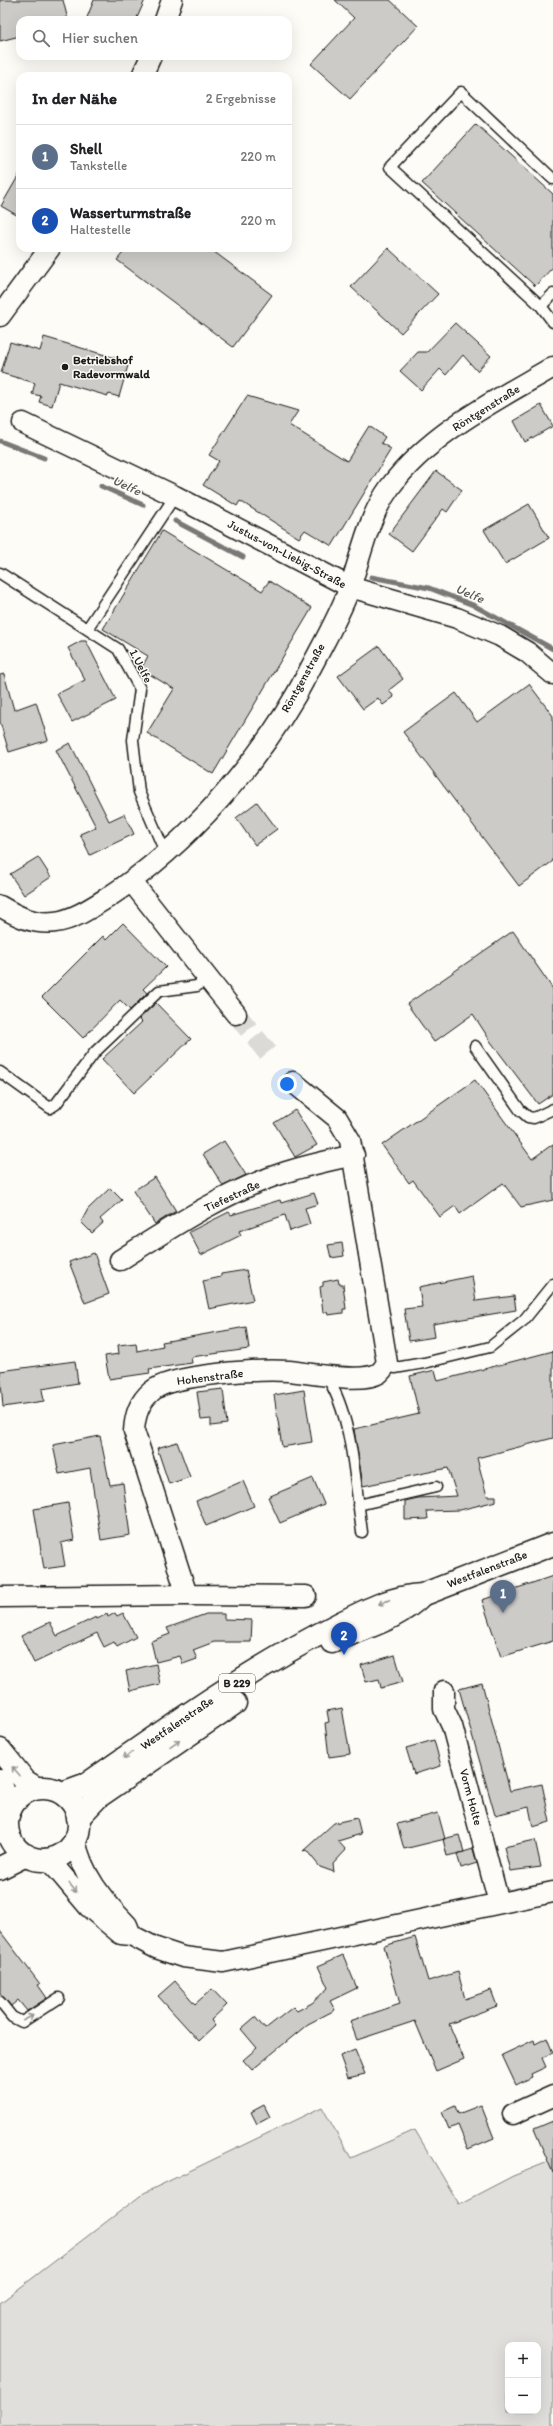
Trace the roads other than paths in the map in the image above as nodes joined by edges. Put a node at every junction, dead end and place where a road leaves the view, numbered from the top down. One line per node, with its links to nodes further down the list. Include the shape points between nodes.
1 (172, 0): 2 (street)
2 (166, 16)
3 (149, 60): 4 (street)
4 (144, 72)
5 (553, 179): 8 (lane, via 461,92 390,167)
6 (47, 252): 9 (street)
7 (553, 294): 8 (lane)
8 (541, 306): 10 (lane)
9 (0, 316)
10 (553, 322)
11 (553, 367): 15 (street, Röntgenstraße, via 462,421 435,440 410,464 389,489 375,516 362,544)
12 (23, 423): 13 (street, Justus-von-Liebig-Straße)
13 (175, 496): 15 (street, Justus-von-Liebig-Straße); 16 (lane)
14 (0, 573): 16 (lane, 1.Uelfe)
15 (350, 587): 17 (street, Justus-von-Liebig-Straße, via 464,621 500,636 527,652); 18 (street, Röntgenstraße, via 308,674 269,736 208,809)
16 (87, 629): 18 (lane, 1.Uelfe, via 118,649 140,689 133,740 140,792)
17 (553, 674)
18 (165, 852): 19 (street, Röntgenstraße)
19 (132, 882): 20 (street, Röntgenstraße, via 71,918 55,922 35,922 16,916); 21 (street)
20 (0, 906)
21 (207, 978): 22 (street); 24 (lane, via 197,986 159,991 95,1052 56,1104 50,1108)
22 (236, 1014)
23 (475, 1046): 26 (lane, via 520,1110 528,1117 534,1118)
24 (0, 1072)
25 (293, 1082): 27 (street, via 337,1118 344,1127)
26 (553, 1109)
27 (354, 1154): 28 (street, Tiefestraße, via 286,1172 235,1193 184,1219); 30 (street)
28 (120, 1260)
29 (553, 1284): 30 (lane, via 524,1320 490,1347 395,1368)
30 (387, 1364): 31 (street, Hohenstraße, via 380,1372 372,1375)
31 (325, 1375): 33 (lane, via 334,1388 345,1416); 36 (street, Hohenstraße, via 259,1371 168,1382 153,1390 141,1404 135,1417 134,1431)
32 (436, 1487): 33 (lane)
33 (358, 1505): 34 (lane)
34 (362, 1532)
35 (553, 1544): 37 (main road, Westfalenstraße / B 229)
36 (187, 1595): 38 (street); 39 (street)
37 (422, 1595): 44 (main road, Westfalenstraße / B 229, one-way to 44, via 387,1600 295,1647 87,1784); 45 (main road, Westfalenstraße / B 229, one-way to 37, via 98,1797 277,1673 333,1641 394,1617)
38 (306, 1596)
39 (0, 1597)
40 (444, 1691): 51 (street, Vorm Holte, via 444,1708 452,1726)
41 (0, 1750): 43 (main road, one-way to 41, via 26,1781)
42 (0, 1781): 46 (main road)
43 (36, 1788): 44 (main road, via 50,1788); 46 (main road, via 20,1796)
44 (62, 1793): 45 (main road, via 72,1804)
45 (78, 1818): 47 (main road)
46 (6, 1827): 48 (main road, via 13,1843)
47 (75, 1839): 48 (main road, via 66,1851); 52 (street, via 86,1873 127,1925)
48 (36, 1857): 49 (main road); 52 (street, one-way to 52, via 56,1868 106,1924 121,1934)
49 (0, 1868)
50 (553, 1892): 51 (street)
51 (499, 1903): 52 (street, via 223,1962 183,1957 156,1948)
52 (131, 1935)
53 (59, 1998): 54 (lane, one-way to 53, via 12,2016 22,2022)
54 (0, 2002)
55 (553, 2096): 56 (street)
56 (513, 2114)

